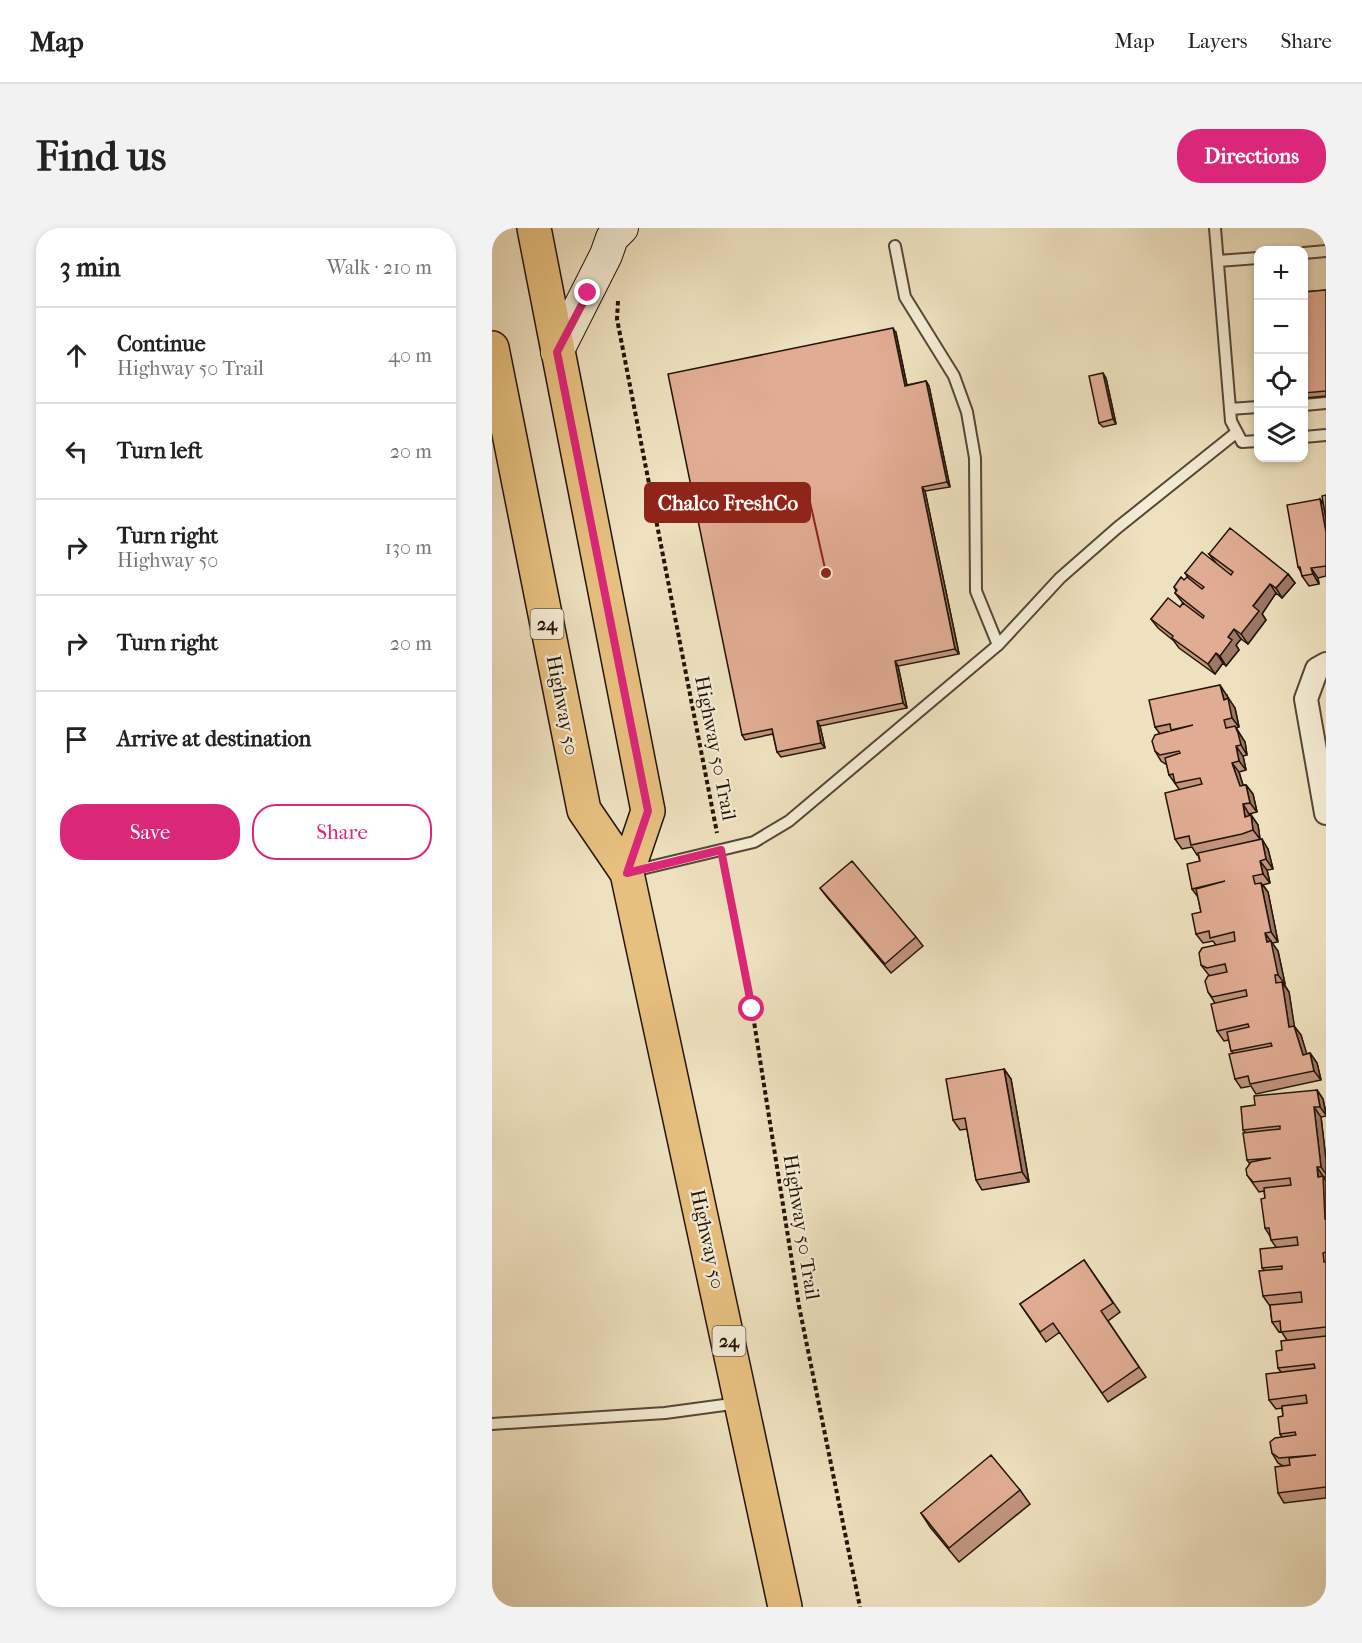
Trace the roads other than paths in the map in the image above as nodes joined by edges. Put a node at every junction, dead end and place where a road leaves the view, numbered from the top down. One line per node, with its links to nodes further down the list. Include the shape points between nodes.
1 (534, 228): 9 (main road)
2 (622, 228): 9 (main road, via 612,238)
3 (1215, 228): 8 (lane)
4 (895, 246): 19 (lane, via 905,297 954,375 967,412 975,459 976,591)
5 (1326, 251): 6 (lane)
6 (1308, 253)
7 (1254, 258): 8 (lane)
8 (1218, 261): 14 (lane)
9 (557, 352): 22 (main road, via 648,811)
10 (493, 357): 22 (main road, Highway 50 / 24, via 584,810)
11 (1326, 403): 12 (lane)
12 (1308, 405)
13 (1254, 407): 14 (lane)
14 (1230, 409): 15 (lane)
15 (1237, 432): 18 (lane, via 1242,442); 19 (lane, via 1060,578)
16 (1326, 435): 17 (lane)
17 (1308, 437)
18 (1254, 441)
19 (998, 645): 22 (lane, via 789,821 754,842)
20 (1326, 664): 21 (street, via 1317,669 1306,699)
21 (1326, 813)
22 (627, 873): 23 (main road, Highway 50 / 24)
23 (742, 1402): 24 (lane, via 665,1413); 25 (main road, Highway 50 / 24)
24 (492, 1424)
25 (785, 1607)

